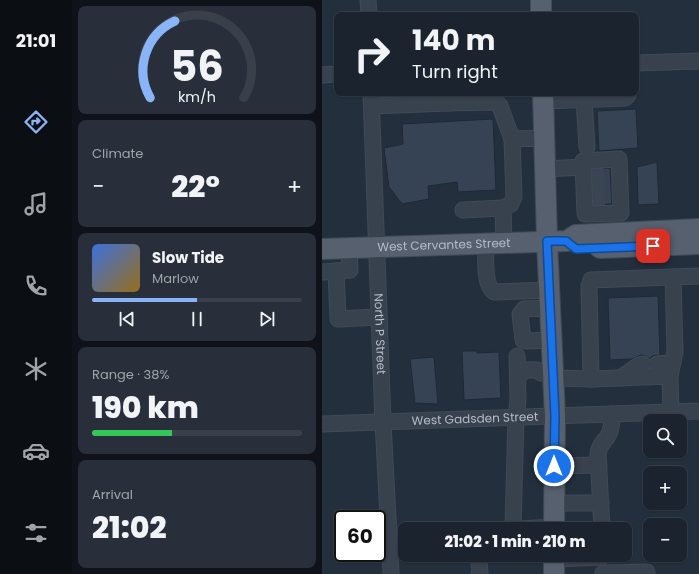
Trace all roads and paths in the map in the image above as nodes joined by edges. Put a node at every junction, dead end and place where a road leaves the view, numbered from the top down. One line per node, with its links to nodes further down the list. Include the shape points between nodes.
1 (368, 0): 3 (street)
2 (541, 0): 4 (main road)
3 (369, 12)
4 (541, 12)
5 (699, 61): 6 (street)
6 (639, 63)
7 (334, 74): 8 (street)
8 (322, 75)
9 (628, 96): 13 (street)
10 (544, 97): 13 (street); 14 (main road)
11 (448, 98): 12 (street); 15 (street, via 498,103)
12 (372, 99): 27 (street, North P Street)
13 (584, 99): 16 (street)
14 (545, 138): 15 (street); 17 (main road)
15 (512, 139): 20 (street, via 514,197 511,204)
16 (587, 147)
17 (546, 169): 18 (street); 24 (main road)
18 (586, 185): 19 (street, via 584,214); 19 (street, via 582,161 619,159)
19 (618, 190): 23 (street)
20 (503, 208): 21 (street); 25 (street)
21 (463, 210)
22 (699, 229): 23 (main road, West Cervantes Street)
23 (623, 233): 24 (main road, West Cervantes Street, via 576,235)
24 (557, 241): 25 (main road, West Cervantes Street); 26 (main road, West Cervantes Street, via 576,249); 33 (main road)
25 (495, 243): 27 (main road, West Cervantes Street); 33 (street, via 487,280 490,290)
26 (699, 244)
27 (377, 247): 28 (main road, West Cervantes Street); 34 (street, North P Street)
28 (349, 248): 29 (main road, West Cervantes Street); 30 (street, via 350,270)
29 (322, 249)
30 (329, 271): 34 (street, via 338,319)
31 (699, 276): 32 (street)
32 (673, 277): 37 (street, via 675,352); 41 (street, via 591,280)
33 (550, 299): 35 (main road); 35 (street, via 524,309 520,314 523,340)
34 (379, 317): 47 (street, North P Street)
35 (552, 340): 39 (main road)
36 (517, 356): 38 (street)
37 (671, 370): 40 (street); 40 (street, via 650,364 639,365); 43 (street)
38 (519, 374): 39 (street, via 524,370 537,370); 46 (street)
39 (549, 375): 41 (street); 45 (main road)
40 (621, 378): 41 (street)
41 (590, 379)
42 (699, 411): 43 (street, West Gadsden Street)
43 (671, 412): 44 (street, West Gadsden Street)
44 (612, 414): 45 (street, West Gadsden Street); 49 (street, via 612,425 599,447)
45 (555, 416): 46 (street, West Gadsden Street); 50 (main road)
46 (516, 417): 47 (street, West Gadsden Street); 53 (street)
47 (383, 422): 48 (street, West Gadsden Street); 60 (street, North P Street)
48 (322, 424)
49 (599, 465): 50 (street); 52 (street)
50 (554, 466): 51 (main road)
51 (554, 503): 52 (street); 54 (main road)
52 (601, 503): 55 (street)
53 (513, 522)
54 (554, 522)
55 (602, 522)
56 (479, 562): 61 (street)
57 (602, 562): 59 (street)
58 (647, 572): 59 (street)
59 (603, 573)
60 (391, 574)
61 (479, 574)

